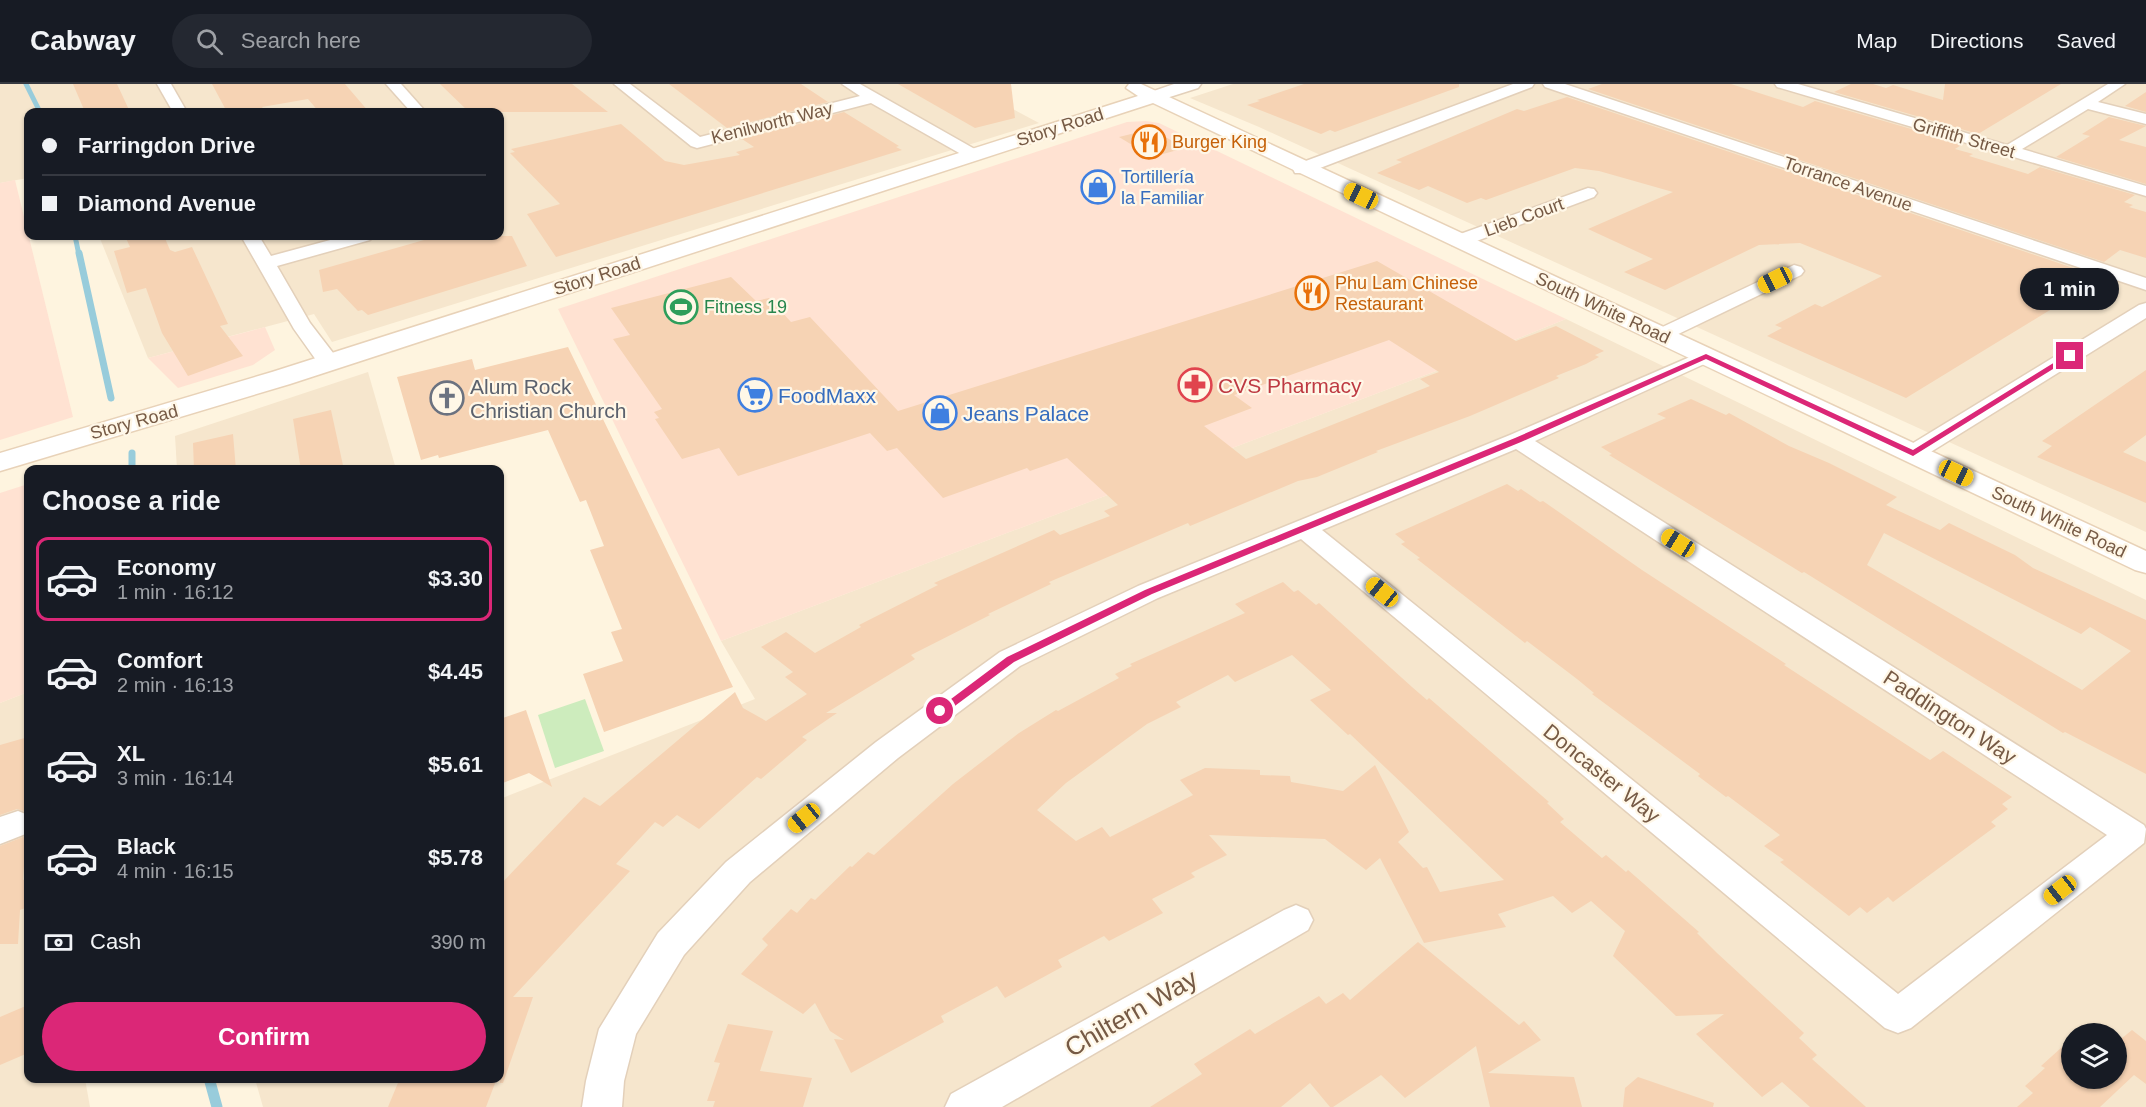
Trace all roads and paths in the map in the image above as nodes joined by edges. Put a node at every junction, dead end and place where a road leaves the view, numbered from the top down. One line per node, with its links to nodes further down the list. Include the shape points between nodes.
1 (164, 84): 14 (street)
2 (393, 84): 15 (street)
3 (621, 84): 12 (street, Kenilworth Way, via 697,143)
4 (849, 84): 12 (street)
5 (1125, 84): 11 (main road, South White Road)
6 (1192, 84): 11 (main road, Story Road)
7 (1527, 84): 19 (street)
8 (1550, 84): 27 (street, Torrance Avenue)
9 (1782, 84): 17 (street, Griffith Street)
10 (2118, 84): 13 (street)
11 (1154, 97): 18 (main road, Story Road); 19 (main road, South White Road)
12 (871, 98): 18 (street)
13 (2086, 104): 16 (street); 17 (street)
14 (178, 108)
15 (415, 108)
16 (2146, 119)
17 (2008, 151): 20 (street, Griffith Street)
18 (974, 155): 31 (main road, Story Road)
19 (1301, 169): 24 (main road, South White Road)
20 (2146, 191)
21 (1588, 193): 24 (street, Lieb Court)
22 (252, 240): 25 (street)
23 (349, 240): 25 (street)
24 (1459, 241): 29 (main road, South White Road)
25 (265, 263): 31 (street, via 301,325)
26 (1794, 271): 29 (street)
27 (2146, 284)
28 (2146, 309): 33 (street)
29 (1661, 335): 30 (main road, South White Road)
30 (1706, 356): 32 (street); 33 (main road, South White Road)
31 (329, 362): 34 (main road, Story Road)
32 (1518, 440): 35 (street); 38 (street, Paddington Way, via 2132,834)
33 (1913, 453): 36 (main road, South White Road)
34 (0, 462)
35 (1305, 529): 38 (street, Doncaster Way); 39 (street, via 1148,592 1010,659 887,750 747,865 670,944 618,1029)
36 (2146, 563)
37 (1296, 920): 40 (street, Chiltern Way)
38 (1898, 1016)
39 (602, 1107)
40 (965, 1107)

